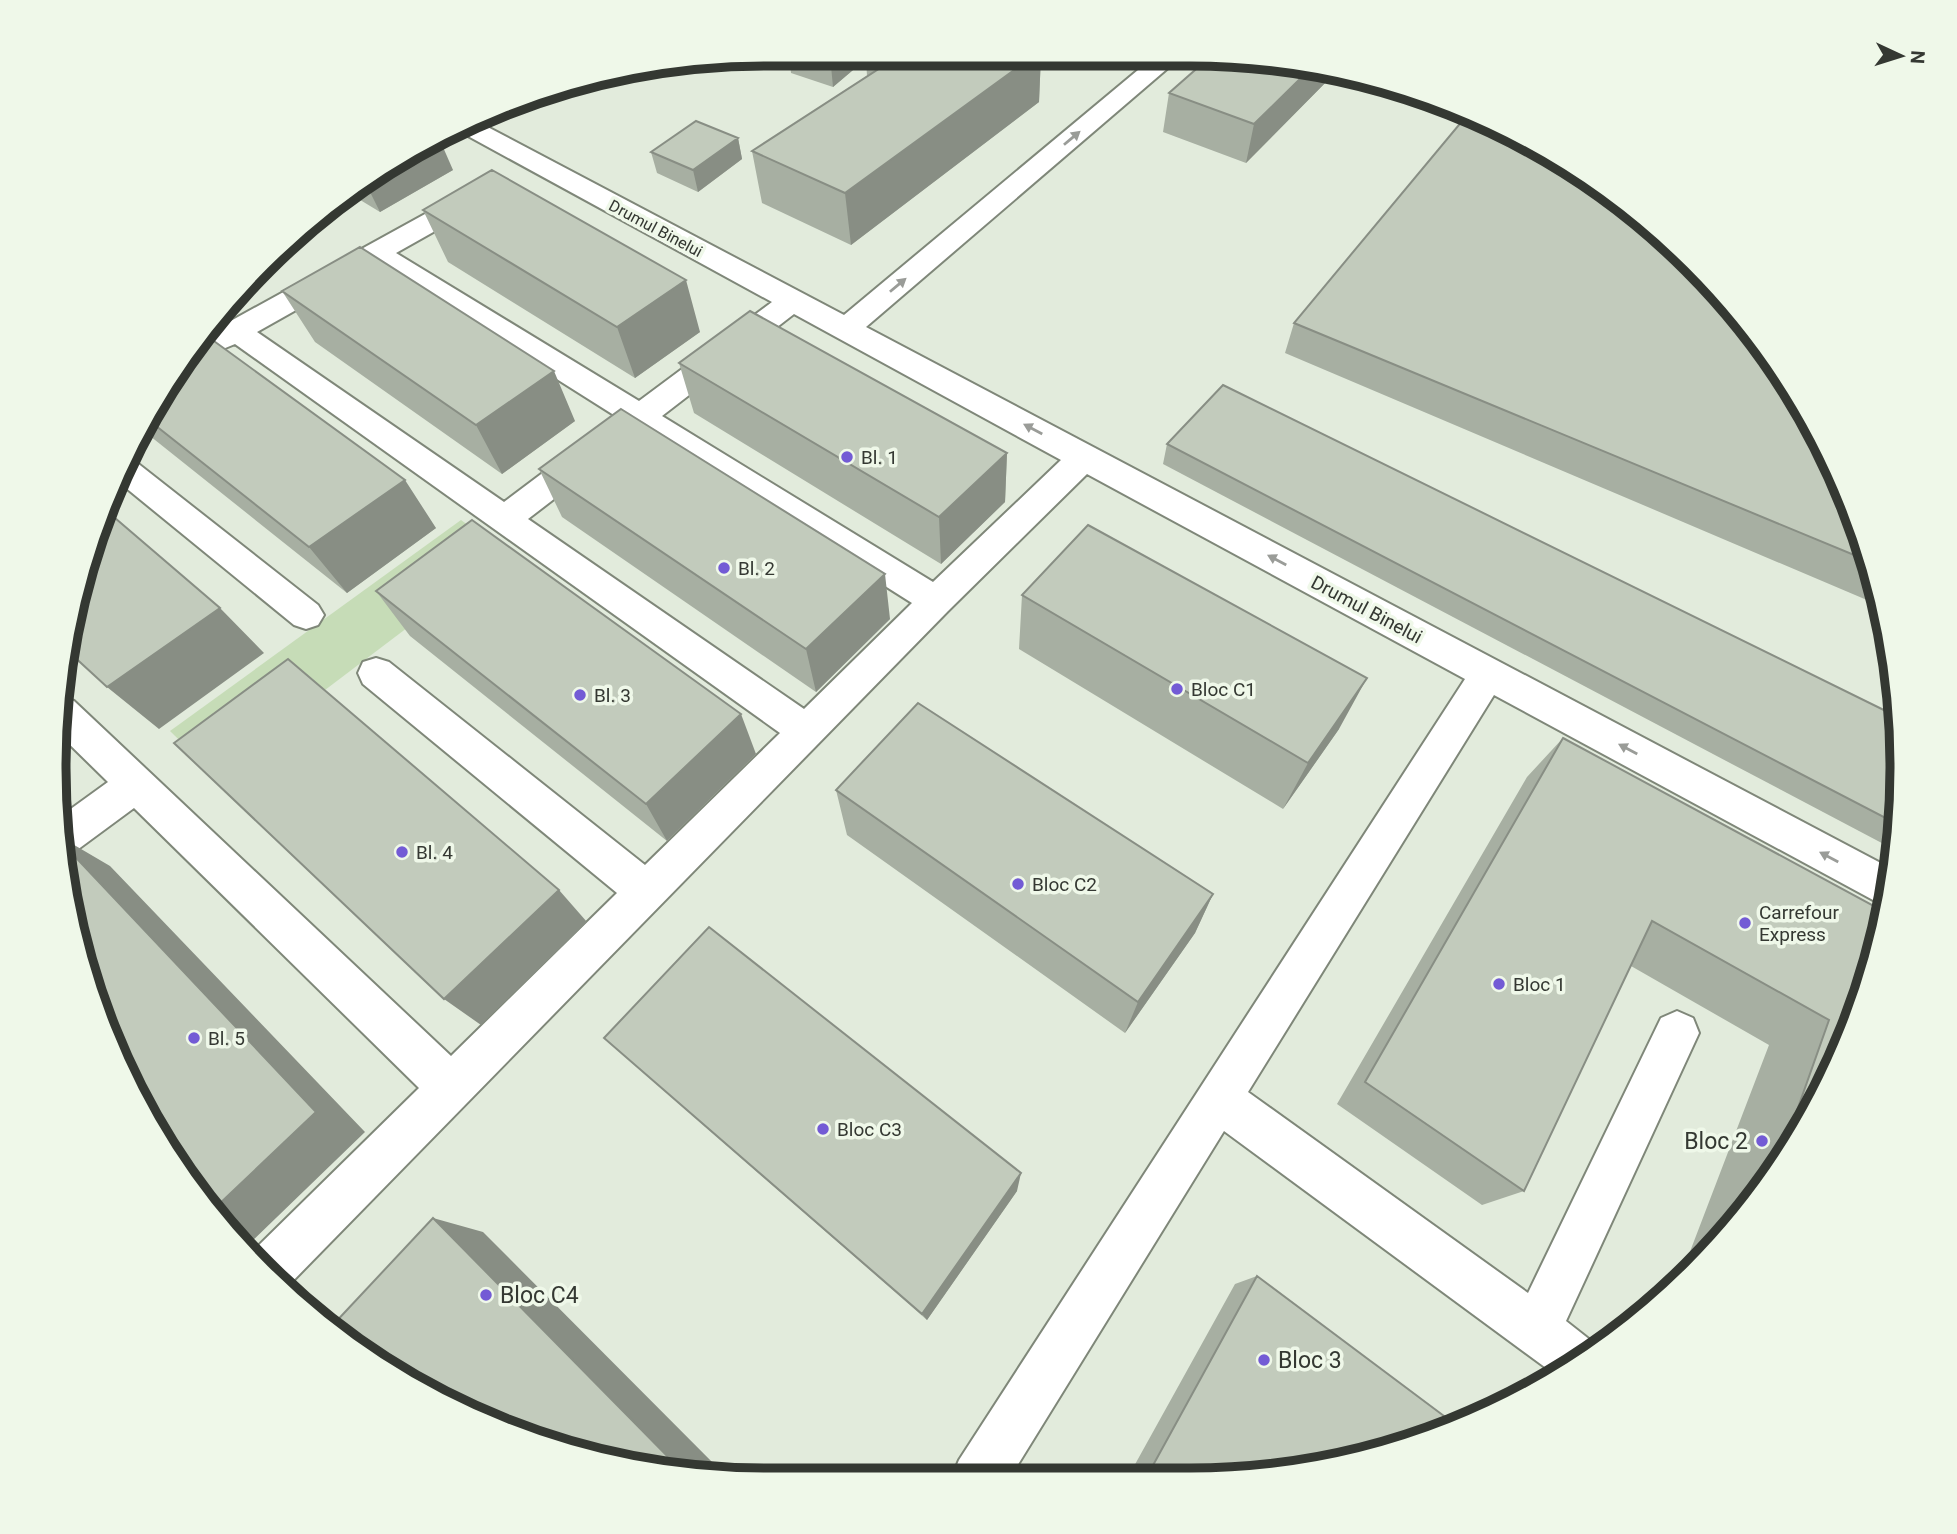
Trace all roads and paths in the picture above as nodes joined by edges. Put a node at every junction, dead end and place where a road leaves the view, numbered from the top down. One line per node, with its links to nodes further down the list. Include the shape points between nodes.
1 (1157, 66): 6 (street, one-way to 1)
2 (472, 132): 3 (street, Drumul Binelui)
3 (517, 174): 4 (street); 5 (street, Drumul Binelui)
4 (377, 253): 7 (street); 8 (street)
5 (793, 301): 6 (street, Drumul Binelui); 8 (street)
6 (846, 329): 9 (street, Drumul Binelui, one-way to 6)
7 (210, 344): 11 (street)
8 (640, 416): 11 (street); 12 (street)
9 (1084, 457): 12 (street); 15 (street, Drumul Binelui, one-way to 9)
10 (131, 475): 13 (street)
11 (503, 519): 17 (street)
12 (936, 601): 17 (street)
13 (306, 615)
14 (376, 673): 21 (street)
15 (1489, 674): 20 (street, Drumul Binelui, one-way to 15); 24 (street)
16 (68, 719): 18 (street)
17 (806, 731): 21 (street)
18 (136, 784): 19 (street); 23 (street)
19 (70, 833)
20 (1880, 884)
21 (646, 891): 23 (street)
22 (1677, 1033): 26 (street)
23 (451, 1087): 25 (street)
24 (1219, 1099): 26 (street); 28 (street)
25 (275, 1264)
26 (1536, 1330): 27 (street)
27 (1570, 1355)
28 (985, 1468)

